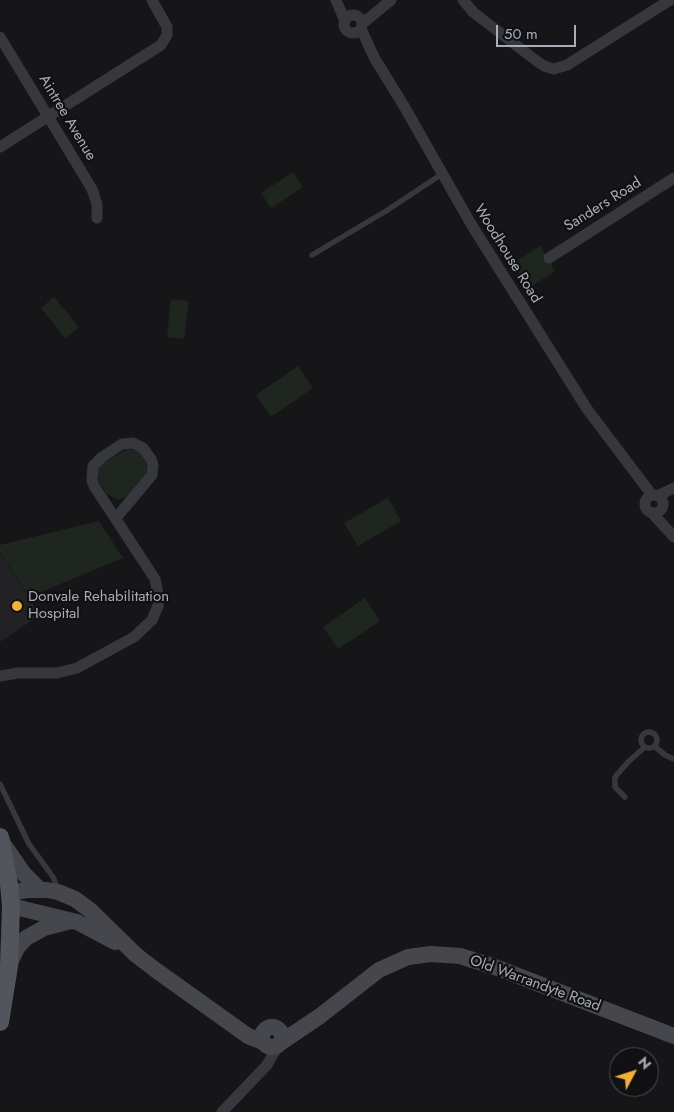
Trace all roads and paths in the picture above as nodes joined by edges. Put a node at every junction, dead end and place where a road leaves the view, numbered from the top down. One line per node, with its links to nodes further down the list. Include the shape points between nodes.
1 (152, 0): 9 (street, via 166,23 164,41)
2 (336, 0): 7 (street, Woodhouse Road)
3 (340, 0): 7 (street, Woodhouse Road)
4 (670, 0): 5 (street, via 567,66 554,69 538,62 480,18)
5 (464, 1)
6 (388, 2): 7 (street)
7 (355, 23): 11 (street, Woodhouse Road)
8 (0, 37): 9 (street, Aintree Avenue)
9 (49, 116): 10 (street); 13 (street, Aintree Avenue, via 92,189)
10 (0, 147)
11 (442, 174): 14 (lane); 18 (street, Woodhouse Road, via 579,396)
12 (674, 178): 15 (street, Sanders Road)
13 (97, 218)
14 (312, 255)
15 (549, 258)
16 (674, 488): 18 (street)
17 (674, 494): 18 (street)
18 (655, 503): 20 (street, Woodhouse Road)
19 (116, 518): 19 (street, via 94,486 92,472 102,457 122,444 133,443 143,448 151,459 152,476); 21 (street, via 155,579 159,598 152,620 134,637 77,668 57,673)
20 (674, 537)
21 (0, 676)
22 (654, 746): 23 (lane); 23 (lane, via 656,736 648,732 642,737); 24 (lane)
23 (645, 747): 26 (lane, via 615,777 614,787)
24 (674, 759)
25 (0, 784): 29 (lane, via 29,844 56,882)
26 (625, 798)
27 (1, 839): 28 (main road, via 24,874); 30 (main road)
28 (40, 890): 29 (main road); 30 (main road)
29 (58, 892): 31 (main road, via 57,904); 33 (main road, via 82,904)
30 (5, 900): 31 (main road); 34 (main road)
31 (46, 914): 32 (main road)
32 (73, 921): 33 (main road); 34 (main road, via 44,928 29,936)
33 (136, 955): 37 (main road, via 248,1036)
34 (8, 966): 35 (main road)
35 (0, 1022)
36 (674, 1036): 37 (main road, Old Warrandyte Road, via 495,967 460,956 430,954 408,958 379,970 320,1016)
37 (271, 1037): 38 (street, via 257,1074)
38 (222, 1112)

